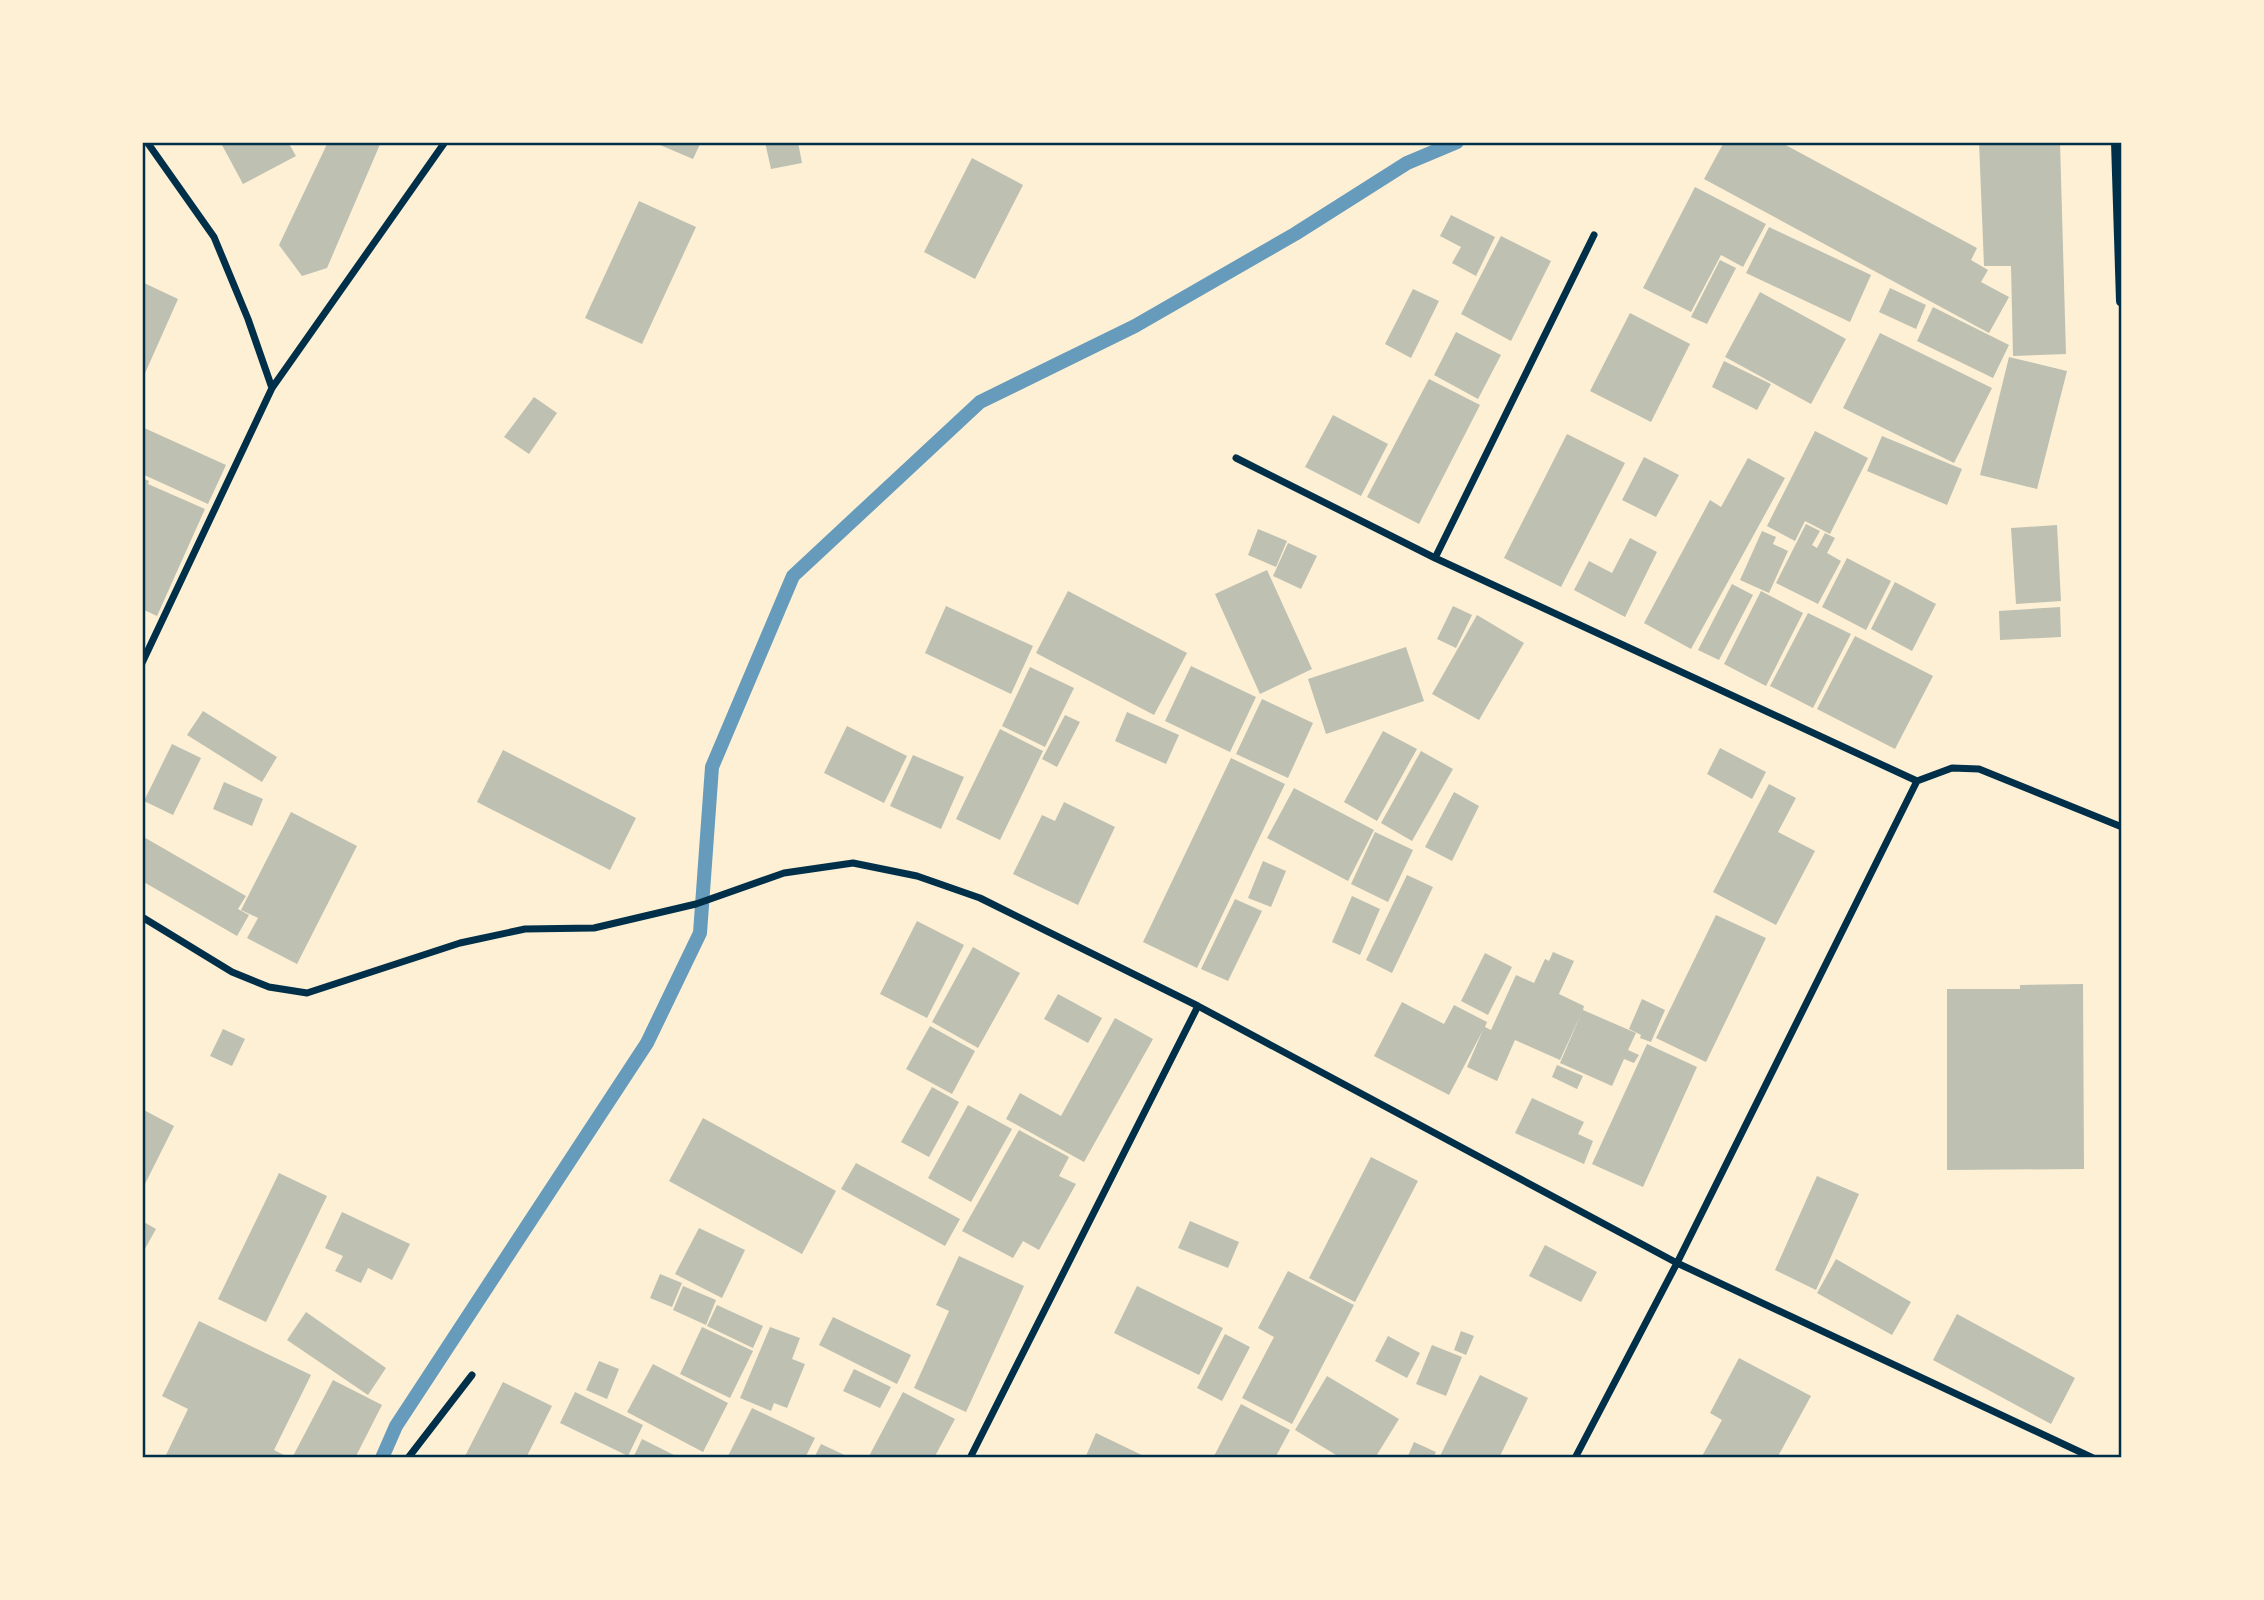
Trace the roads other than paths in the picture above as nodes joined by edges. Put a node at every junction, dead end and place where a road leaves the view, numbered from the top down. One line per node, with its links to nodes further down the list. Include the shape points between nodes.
1 (147, 142): 6 (street, via 214,237)
2 (446, 142): 6 (street)
3 (2117, 142): 5 (street)
4 (1594, 235): 8 (street)
5 (2122, 301)
6 (272, 388): 9 (street)
7 (1236, 458): 8 (street)
8 (1434, 558): 10 (street)
9 (142, 663)
10 (1917, 781): 11 (street, via 1952,768 1979,769); 14 (street)
11 (2122, 827)
12 (142, 917): 13 (street, via 232,972 269,987 307,993 460,943 525,929 594,928 696,904 784,873 853,863 917,876 980,898)
13 (1198, 1006): 14 (street); 17 (street)
14 (1677, 1263): 18 (street); 19 (street)
15 (472, 1375): 16 (street)
16 (408, 1458)
17 (970, 1458)
18 (1575, 1458)
19 (2093, 1458)

